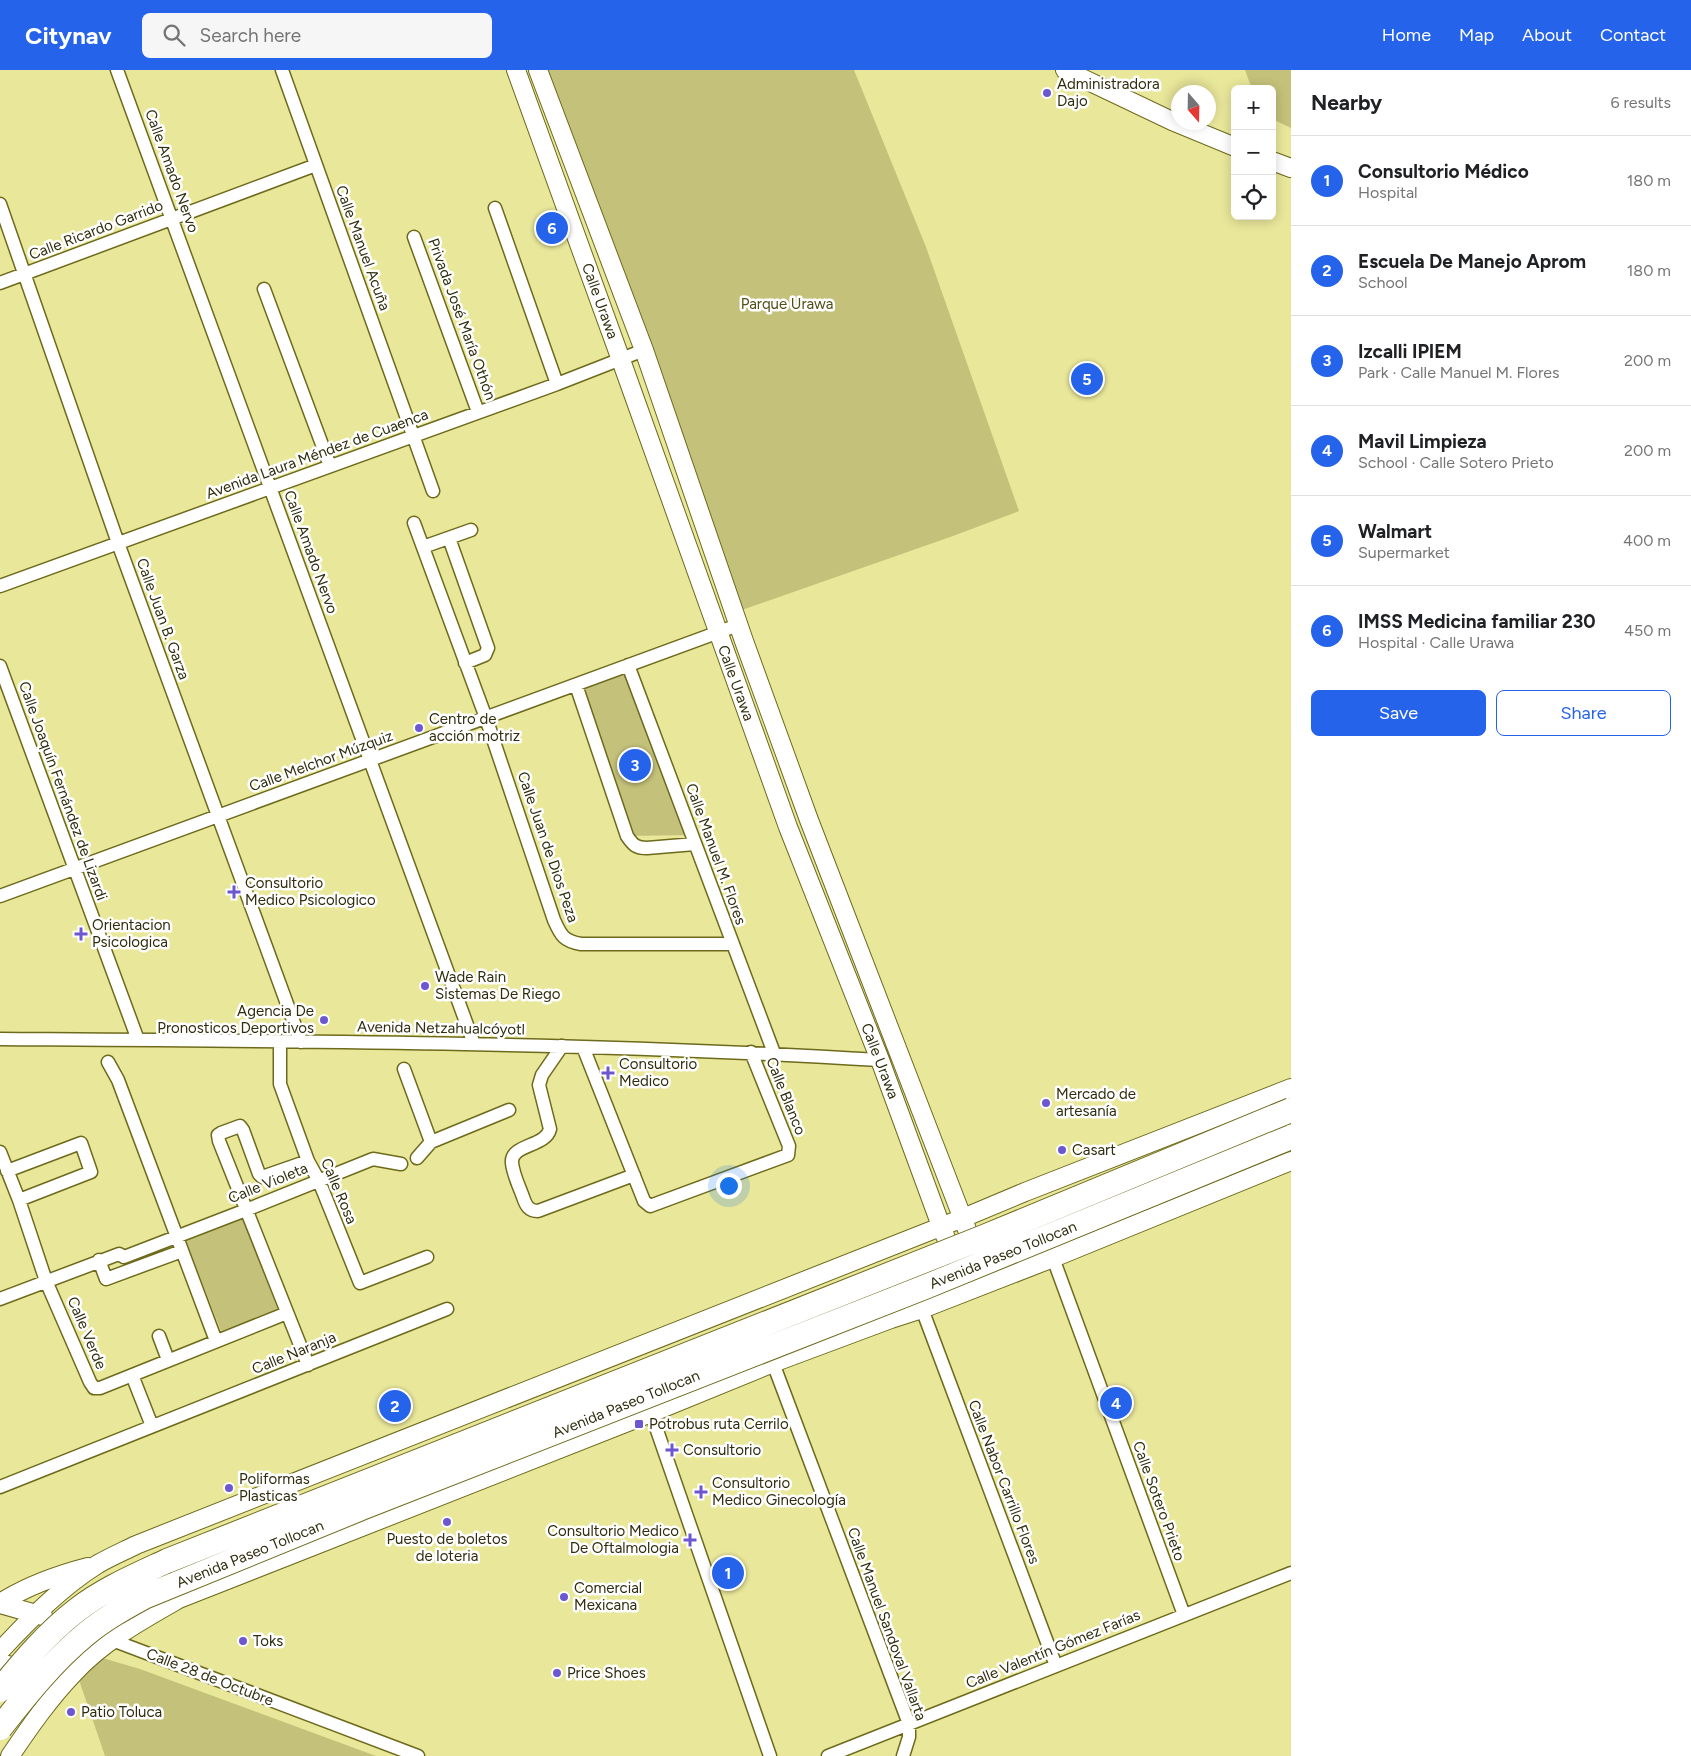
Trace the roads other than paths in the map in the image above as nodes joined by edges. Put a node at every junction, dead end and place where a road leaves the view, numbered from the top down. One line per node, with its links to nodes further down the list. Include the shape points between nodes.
1 (117, 70): 14 (street, Calle Amado Nervo)
2 (282, 70): 10 (street, Calle Manuel Acuña)
3 (516, 70): 7 (main road, Calle Urawa)
4 (538, 70): 6 (main road, Calle Urawa)
5 (1065, 70): 8 (main road)
6 (544, 87): 7 (main road); 19 (main road, Calle Urawa)
7 (524, 94): 20 (main road, Calle Urawa)
8 (1231, 145)
9 (1276, 162): 11 (main road)
10 (316, 165): 14 (street, Calle Ricardo Garrido); 23 (street, Calle Manuel Acuña)
11 (1291, 168)
12 (0, 204): 16 (street, Calle Juan B. Garza)
13 (495, 208): 21 (street)
14 (172, 218): 16 (street, Calle Ricardo Garrido); 25 (street, Calle Amado Nervo)
15 (414, 237): 22 (street, Privada José María Othón)
16 (25, 274): 17 (street, Calle Ricardo Garrido); 30 (street, Calle Juan B. Garza)
17 (0, 283)
18 (264, 288): 24 (street)
19 (644, 350): 20 (street, Avenida Laura Méndez de Cuaenca); 33 (main road, Calle Urawa)
20 (621, 360): 21 (street, Avenida Laura Méndez de Cuaenca); 34 (main road, Calle Urawa)
21 (557, 384): 22 (street, Avenida Laura Méndez de Cuaenca)
22 (478, 412): 23 (street, Avenida Laura Méndez de Cuaenca)
23 (413, 436): 24 (street, Avenida Laura Méndez de Cuaenca); 26 (street, Calle Manuel Acuña)
24 (330, 466): 25 (street, Avenida Laura Méndez de Cuaenca)
25 (270, 488): 30 (street, Avenida Laura Méndez de Cuaenca); 40 (street, Calle Amado Nervo)
26 (432, 491)
27 (414, 523): 31 (street, Calle Juan de Dios Peza)
28 (471, 530): 29 (street)
29 (449, 538): 31 (street); 35 (street, via 488,648 485,655)
30 (118, 543): 32 (street, Avenida Laura Méndez de Cuaenca); 41 (street, Calle Juan B. Garza)
31 (423, 548): 35 (street, Calle Juan de Dios Peza)
32 (0, 586)
33 (738, 625): 34 (street, Calle Melchor Múzquiz); 76 (main road, Calle Urawa, via 808,820)
34 (718, 632): 37 (street, Calle Melchor Múzquiz); 55 (main road, Calle Urawa, via 793,841)
35 (466, 663): 39 (street, Calle Juan de Dios Peza)
36 (0, 666): 43 (street, Calle Joaquín Fernández de Lizardi)
37 (628, 666): 38 (street, Calle Melchor Múzquiz); 42 (street, Calle Manuel M. Flores)
38 (576, 685): 39 (street, Calle Melchor Múzquiz); 42 (street, via 627,836 633,845 647,848)
39 (486, 718): 40 (street, Calle Melchor Múzquiz); 45 (street, Calle Juan de Dios Peza, via 554,920 563,937 581,944)
40 (370, 760): 41 (street, Calle Melchor Múzquiz); 50 (street, Calle Amado Nervo)
41 (218, 816): 43 (street, Calle Melchor Múzquiz); 49 (street, Calle Juan B. Garza)
42 (695, 844): 45 (street, Calle Manuel M. Flores)
43 (75, 869): 44 (street, Calle Melchor Múzquiz); 47 (street, Calle Joaquín Fernández de Lizardi)
44 (0, 896)
45 (732, 944): 54 (street, Calle Manuel M. Flores)
46 (0, 1038): 47 (street, Avenida Netzahualcóyotl)
47 (138, 1040): 48 (street, Avenida Netzahualcóyotl)
48 (280, 1042): 49 (street, Avenida Netzahualcóyotl); 66 (street, Calle Rosa, via 280,1084)
49 (301, 1042): 50 (street, Avenida Netzahualcóyotl)
50 (474, 1044): 51 (street, Avenida Netzahualcóyotl)
51 (562, 1046): 52 (street, Avenida Netzahualcóyotl); 70 (street, via 539,1085 549,1134 513,1155 525,1203 533,1212 538,1212)
52 (583, 1047): 53 (street, Avenida Netzahualcóyotl); 70 (street)
53 (751, 1052): 54 (street, Avenida Netzahualcóyotl); 70 (street, Calle Blanco, via 789,1146 788,1155 650,1206 644,1201)
54 (774, 1053): 55 (street, Avenida Netzahualcóyotl)
55 (880, 1060): 77 (main road, Calle Urawa)
56 (108, 1062): 78 (street, via 118,1080)
57 (404, 1069): 63 (street)
58 (1291, 1088): 61 (main road)
59 (509, 1110): 63 (street)
60 (1291, 1110): 112 (highway, Avenida Paseo Tollocan, bridge, via 984,1237 167,1561 78,1609 49,1634)
61 (1165, 1137): 72 (main road); 74 (main road, via 1172,1139 1186,1154 1192,1173 1188,1192)
62 (1291, 1137): 115 (highway, Avenida Paseo Tollocan, bridge, via 144,1597 85,1635 44,1676)
63 (432, 1142): 65 (street)
64 (0, 1152): 69 (street, Calle Verde)
65 (417, 1158)
66 (308, 1161): 71 (street, Calle Rosa); 75 (street, via 262,1177 240,1126 221,1133 218,1136)
67 (1291, 1162): 74 (main road, Avenida Paseo Tollocan)
68 (401, 1164): 71 (street, Calle Violeta, via 373,1159)
69 (7, 1171): 73 (street, Calle Verde); 73 (street, via 82,1143 91,1172)
70 (634, 1175)
71 (319, 1181): 75 (street, Calle Violeta); 81 (street, Calle Rosa, via 360,1283)
72 (1025, 1192): 76 (main road); 82 (main road, via 1011,1209 1008,1220 1013,1235 1029,1252)
73 (19, 1200): 84 (street, Calle Verde)
74 (1177, 1208): 82 (main road, Avenida Paseo Tollocan)
75 (246, 1210): 78 (street, Calle Violeta); 90 (street)
76 (963, 1218): 77 (main road); 85 (main road, Calle Urawa)
77 (941, 1226): 80 (main road); 86 (main road, Calle Urawa)
78 (177, 1236): 79 (street); 83 (street, Calle Violeta, via 124,1257 119,1254)
79 (182, 1251): 83 (street, via 106,1279); 93 (street)
80 (866, 1256): 91 (main road, via 878,1253 897,1273 901,1292); 101 (main road)
81 (427, 1257)
82 (1053, 1258): 85 (main road, Avenida Paseo Tollocan); 107 (street, Calle Sotero Prieto)
83 (99, 1260): 84 (street, Calle Violeta)
84 (46, 1281): 87 (street, Calle Violeta); 97 (street, Calle Verde, via 94,1388)
85 (988, 1283): 86 (main road, Avenida Paseo Tollocan)
86 (968, 1291): 89 (main road, Avenida Paseo Tollocan)
87 (0, 1299)
88 (447, 1309): 96 (street, Calle Naranja)
89 (922, 1309): 91 (main road, Avenida Paseo Tollocan); 111 (street, Calle Nabor Carrillo Flores)
90 (287, 1313): 93 (street, Calle Verde); 96 (street)
91 (892, 1319): 95 (main road, Avenida Paseo Tollocan)
92 (159, 1336): 94 (street)
93 (216, 1341): 94 (street, Calle Verde)
94 (168, 1360): 97 (street, Calle Verde)
95 (773, 1363): 98 (main road, Avenida Paseo Tollocan); 114 (street, Calle Manuel Sandoval Vallarta)
96 (308, 1365): 99 (street, Calle Naranja)
97 (132, 1375): 99 (street)
98 (651, 1413): 104 (main road, Avenida Paseo Tollocan); 118 (street)
99 (152, 1426): 100 (street, Calle Naranja)
100 (0, 1487)
101 (183, 1525): 102 (main road); 104 (main road, via 178,1540 185,1561 204,1577)
102 (98, 1564): 105 (main road, via 27,1588); 106 (main road)
103 (1291, 1573): 107 (street, Calle Valentín Gómez Farías)
104 (223, 1581): 108 (main road, Avenida Paseo Tollocan, via 179,1599)
105 (0, 1604): 106 (main road, Calle 28 de Octubre)
106 (35, 1614): 108 (main road, Calle 28 de Octubre); 109 (main road)
107 (1184, 1615): 111 (street, Calle Valentín Gómez Farías)
108 (112, 1640): 113 (main road, Avenida Paseo Tollocan, via 74,1673); 117 (street, Calle 28 de Octubre)
109 (0, 1651)
110 (0, 1663): 113 (main road, via 18,1671 30,1685 35,1704)
111 (1056, 1666): 114 (street, Calle Valentín Gómez Farías)
112 (0, 1690)
113 (32, 1723): 116 (main road, Avenida Paseo Tollocan)
114 (909, 1724): 119 (street, Calle Valentín Gómez Farías); 120 (street, Calle Manuel Sandoval Vallarta)
115 (0, 1728)
116 (10, 1756)
117 (418, 1756)
118 (770, 1756)
119 (828, 1756)
120 (903, 1756)

